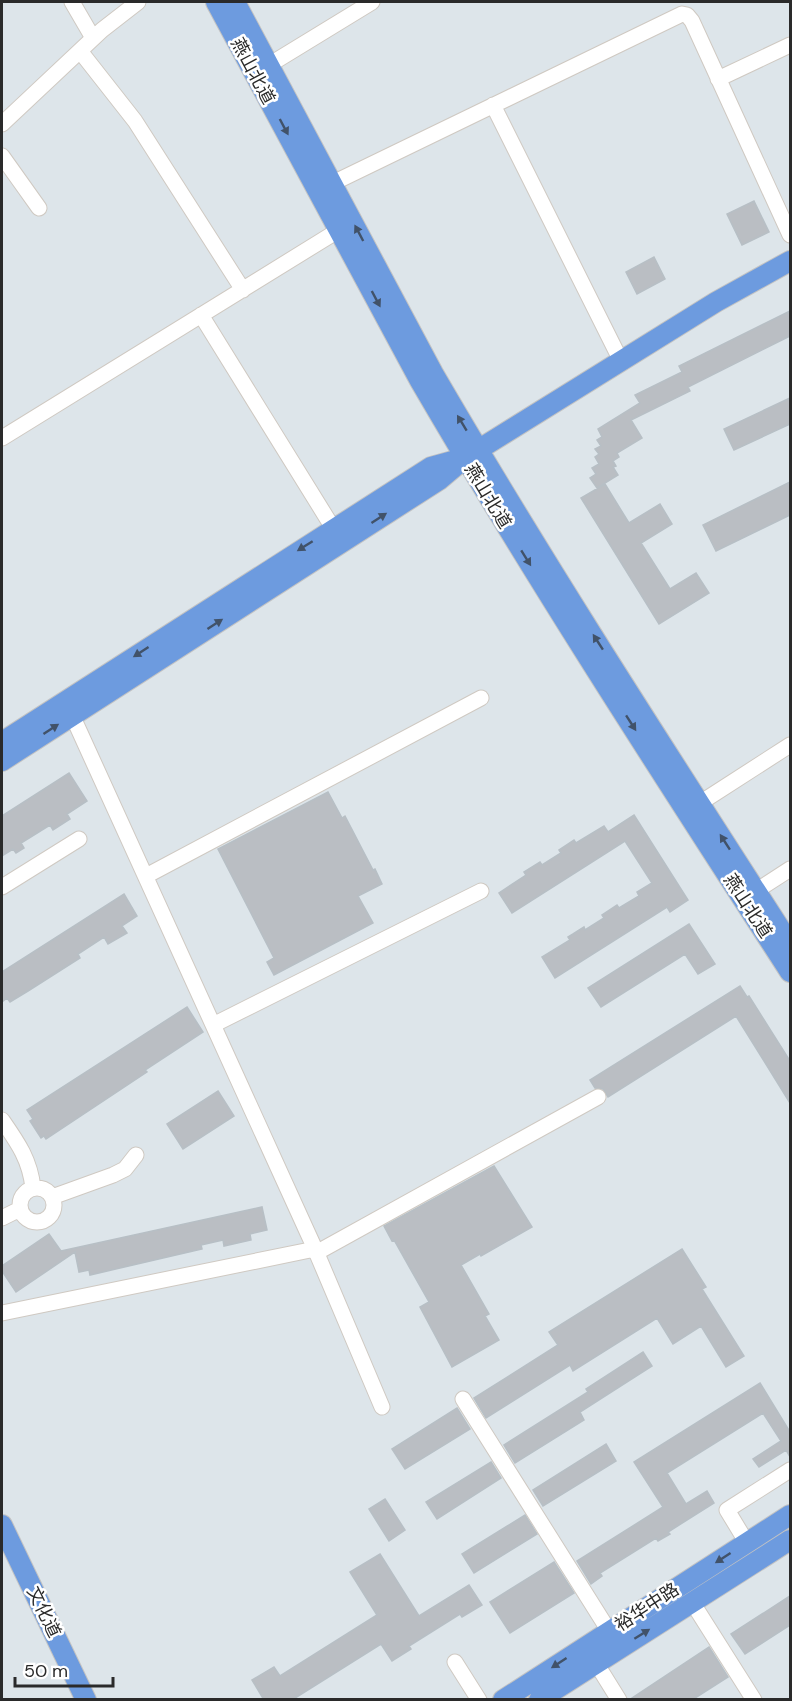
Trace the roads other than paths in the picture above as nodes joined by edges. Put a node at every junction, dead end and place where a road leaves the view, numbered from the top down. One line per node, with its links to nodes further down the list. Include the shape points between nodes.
1 (72, 2): 6 (street)
2 (138, 2): 6 (street)
3 (216, 2): 16 (main road, 燕山北道, one-way to 16)
4 (235, 2): 9 (main road, 燕山北道)
5 (372, 2): 9 (street)
6 (93, 38): 8 (street)
7 (790, 45): 10 (street)
8 (80, 51): 12 (street); 19 (street, via 135,121)
9 (269, 65): 14 (main road, 燕山北道)
10 (718, 79): 11 (street, via 692,21 682,14); 17 (street)
11 (493, 105): 14 (street); 21 (street)
12 (2, 124)
13 (2, 156): 15 (street)
14 (333, 183): 23 (main road, 燕山北道, one-way to 14)
15 (39, 208)
16 (339, 231): 19 (street); 23 (main road, 燕山北道, one-way to 23, via 420,381)
17 (790, 234)
18 (790, 262): 21 (main road)
19 (243, 290): 20 (street)
20 (201, 315): 22 (street); 24 (street)
21 (621, 361): 23 (main road)
22 (2, 438)
23 (472, 454): 24 (main road, via 431,467); 26 (main road, one-way to 23, via 439,480); 30 (main road, 燕山北道, one-way to 23, via 535,544); 38 (main road, 燕山北道, one-way to 38, via 535,572)
24 (333, 528): 27 (main road, one-way to 27)
25 (481, 698): 33 (street)
26 (72, 715): 29 (main road, one-way to 26); 33 (street)
27 (2, 742)
28 (790, 745): 30 (street)
29 (2, 761)
30 (700, 803): 36 (main road, 燕山北道, one-way to 30)
31 (79, 839): 34 (street)
32 (790, 869): 36 (street)
33 (146, 876): 39 (street)
34 (2, 887)
35 (481, 891): 39 (street)
36 (756, 891): 37 (main road, 燕山北道)
37 (790, 944)
38 (790, 972)
39 (213, 1025): 47 (street)
40 (598, 1096): 47 (street)
41 (2, 1120): 43 (street, via 23,1152)
42 (136, 1155): 44 (street, via 113,1175)
43 (33, 1188): 44 (street, via 46,1190); 45 (street, via 23,1194)
44 (52, 1197): 45 (street, via 52,1213 42,1221 31,1221)
45 (20, 1209): 46 (street)
46 (2, 1218)
47 (316, 1251): 48 (street); 50 (street)
48 (2, 1313)
49 (463, 1399): 57 (street)
50 (382, 1407)
51 (790, 1470): 55 (street, via 728,1510)
52 (790, 1515): 55 (main road, 裕华中路)
53 (2, 1525): 60 (main road, 文化道)
54 (790, 1542): 56 (main road, 裕华中路)
55 (747, 1543): 57 (main road, 裕华中路, one-way to 57)
56 (692, 1602): 59 (main road, 裕华中路, one-way to 56); 65 (street)
57 (609, 1631): 62 (main road, 裕华中路, one-way to 62)
58 (455, 1662): 61 (street)
59 (596, 1663): 63 (main road, 裕华中路); 64 (street)
60 (86, 1700)
61 (479, 1700)
62 (503, 1700)
63 (539, 1700)
64 (619, 1700)
65 (754, 1700)

